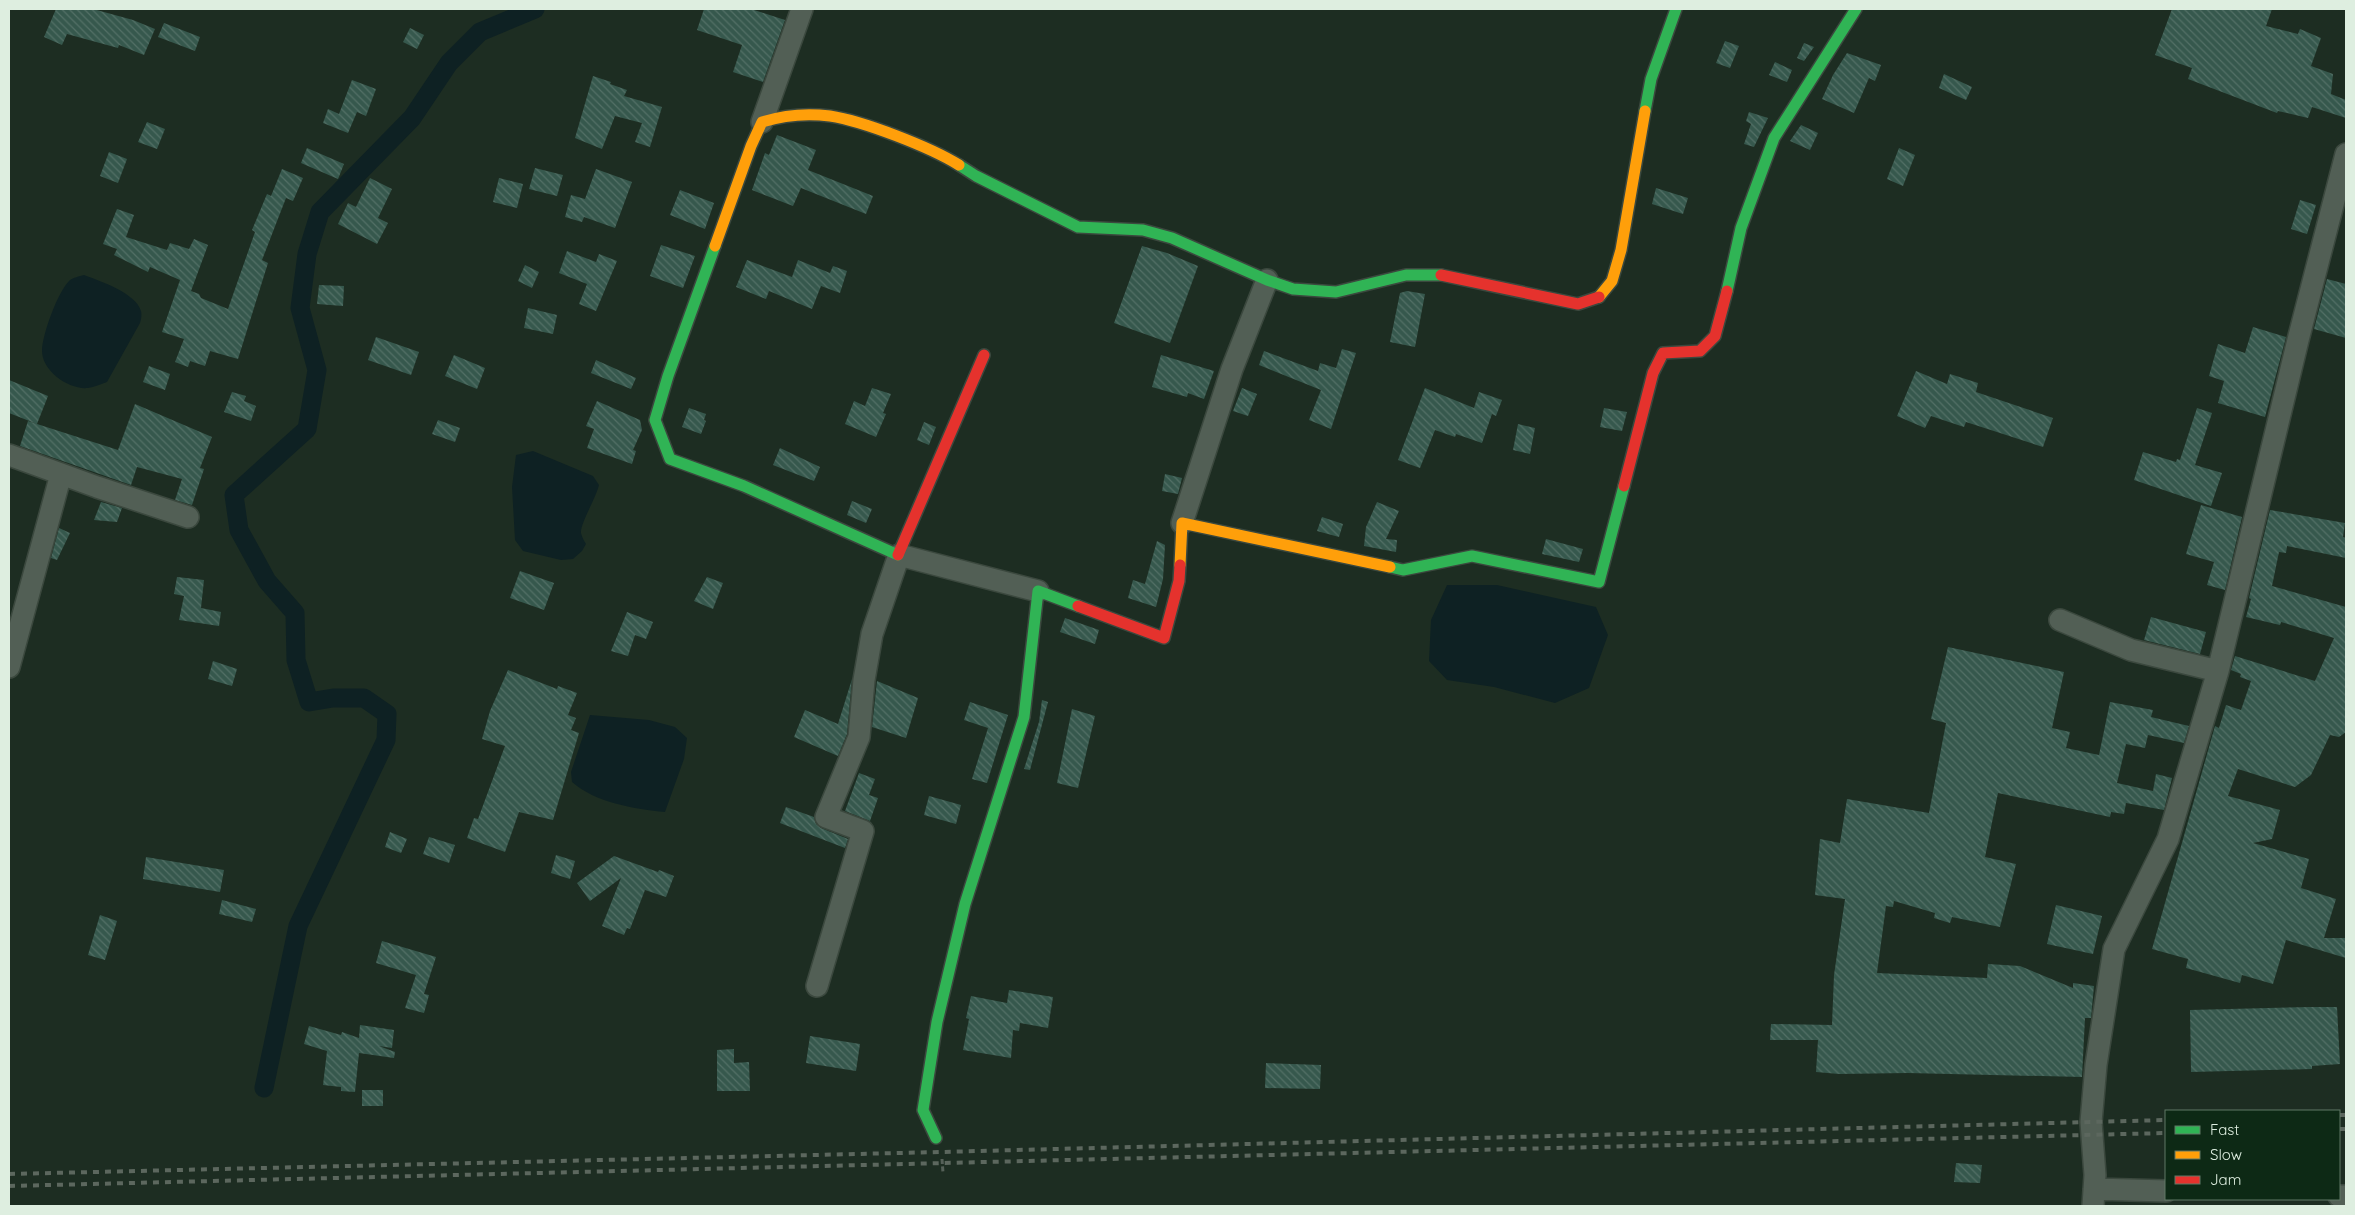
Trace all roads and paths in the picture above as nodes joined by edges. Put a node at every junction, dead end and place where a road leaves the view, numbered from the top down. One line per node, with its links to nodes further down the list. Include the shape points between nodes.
1 (802, 9): 4 (street)
2 (1676, 9): 6 (street, via 1651,79 1621,250 1612,280 1598,298 1578,304 1437,274 1406,275 1336,292 1293,289)
3 (1856, 9): 11 (street, via 1774,138 1741,228 1715,336 1700,350 1663,352 1653,373 1599,582 1472,556 1403,570)
4 (762, 122): 6 (street, via 785,115 830,116 872,128 943,155 976,176 1078,227 1143,230 1172,238); 12 (street, via 655,420 670,459 744,486)
5 (2346, 154): 16 (street)
6 (1266, 280): 11 (street, via 1232,369)
7 (984, 355): 12 (street)
8 (9, 455): 9 (street)
9 (61, 474): 10 (street); 15 (street)
10 (188, 517)
11 (1182, 523): 13 (street, via 1179,581 1164,638)
12 (899, 555): 13 (street); 17 (street, via 872,634 859,737 826,817 863,831)
13 (1038, 591): 18 (street, via 1024,717 964,904 937,1022 923,1110)
14 (2060, 620): 16 (street, via 2131,650)
15 (9, 667)
16 (2218, 671): 20 (street, via 2168,839 2114,949 2092,1112)
17 (817, 986)
18 (936, 1138)
19 (2165, 1191): 20 (street)
20 (2093, 1198)

